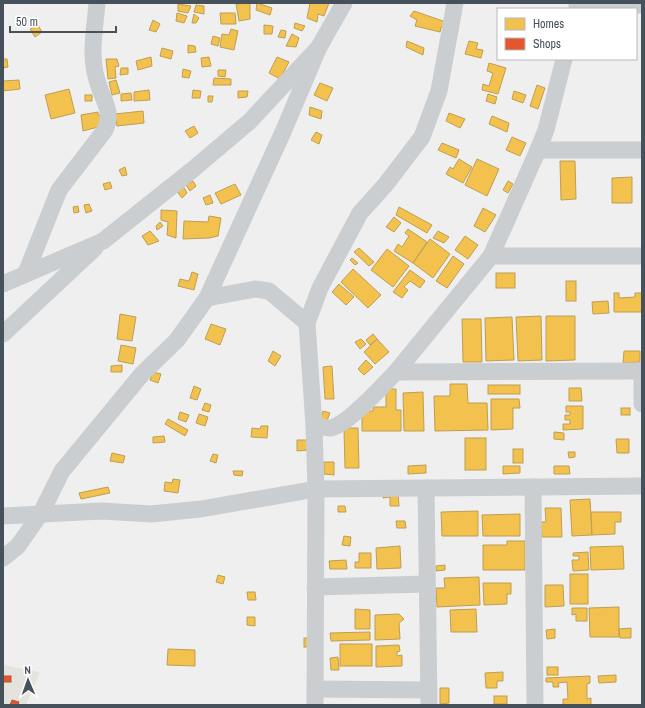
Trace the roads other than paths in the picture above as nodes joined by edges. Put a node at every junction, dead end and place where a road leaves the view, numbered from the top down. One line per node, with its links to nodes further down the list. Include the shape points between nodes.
1 (97, 3): 13 (street, via 92,48 93,66 110,120 59,190)
2 (344, 3): 6 (street)
3 (454, 3): 16 (street, via 439,91 422,137 360,213 320,288)
4 (642, 5): 5 (street)
5 (577, 6)
6 (319, 47): 10 (street, via 250,121); 15 (street)
7 (564, 60): 8 (street, via 546,130)
8 (538, 150): 9 (street); 11 (street)
9 (642, 150)
10 (103, 241): 13 (street); 17 (street)
11 (491, 256): 12 (street); 18 (street)
12 (642, 256)
13 (26, 273): 14 (street)
14 (3, 284)
15 (207, 298): 16 (street, via 255,289 269,291); 26 (street, via 177,340 142,374 62,471)
16 (307, 323): 21 (street)
17 (3, 334)
18 (396, 372): 19 (street); 21 (street, via 347,419 330,428)
19 (642, 372): 20 (street)
20 (642, 404)
21 (314, 426): 25 (street)
22 (642, 486): 23 (street)
23 (533, 487): 24 (street); 33 (street)
24 (426, 488): 25 (street); 29 (street)
25 (316, 489): 26 (street, via 201,509 151,514 102,511); 30 (street)
26 (41, 513): 27 (street); 28 (street, via 18,546)
27 (3, 516)
28 (3, 558)
29 (427, 584): 30 (street); 32 (street)
30 (315, 587): 31 (street)
31 (315, 697): 32 (street)
32 (429, 697)
33 (535, 705)

